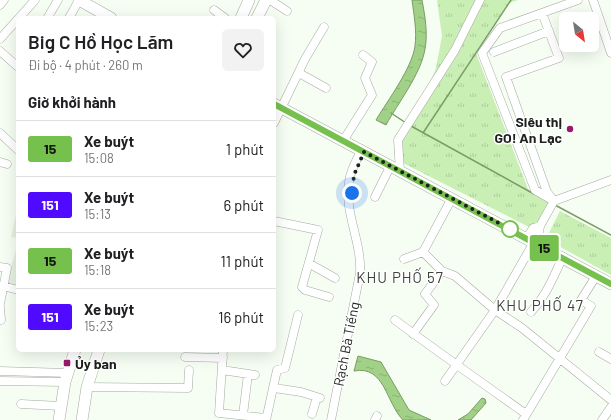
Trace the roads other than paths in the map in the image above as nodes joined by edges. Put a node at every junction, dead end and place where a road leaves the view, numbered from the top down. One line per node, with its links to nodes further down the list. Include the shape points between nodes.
1 (4, 0): 11 (street)
2 (35, 0): 15 (street)
3 (58, 0): 16 (street)
4 (79, 0): 17 (street); 18 (main road)
5 (249, 0): 20 (main road)
6 (266, 0): 21 (main road)
7 (270, 0): 13 (street)
8 (480, 0): 40 (street, via 455,50 398,140)
9 (578, 0): 14 (street)
10 (593, 0): 28 (street)
11 (0, 5)
12 (214, 10): 19 (street)
13 (287, 11)
14 (542, 13): 24 (street); 44 (street, via 500,28 482,53 535,190)
15 (20, 16)
16 (49, 16)
17 (70, 16)
18 (107, 16)
19 (222, 16)
20 (242, 16)
21 (258, 16)
22 (16, 20): 25 (street)
23 (324, 27): 31 (street)
24 (549, 31): 27 (street); 44 (street, via 559,58 506,77 548,192)
25 (0, 39)
26 (0, 51): 30 (street)
27 (494, 52)
28 (611, 52)
29 (363, 55): 36 (street, via 372,62 365,78 372,95)
30 (16, 65)
31 (299, 73): 32 (street); 33 (street)
32 (326, 88)
33 (278, 106): 36 (main road)
34 (0, 128): 37 (street)
35 (0, 134): 38 (street)
36 (343, 141): 39 (main road)
37 (16, 142)
38 (16, 148)
39 (362, 152): 40 (main road); 98 (street, Rạch Bà Tiếng, via 351,174 348,193 360,251 360,273); 99 (street, Rạch Bà Tiếng, via 352,188 363,251 363,274)
40 (395, 169): 42 (street); 43 (main road)
41 (611, 180): 44 (street)
42 (375, 197)
43 (452, 198): 47 (main road); 48 (street)
44 (554, 201): 46 (street)
45 (276, 221): 51 (street, via 318,230)
46 (540, 226): 47 (street); 47 (street, via 534,228)
47 (533, 241): 50 (main road); 61 (street)
48 (423, 252): 49 (street); 53 (street)
49 (404, 259)
50 (562, 259): 54 (main road); 62 (street, via 556,268 550,288)
51 (310, 264): 55 (street); 59 (street, via 303,288)
52 (3, 267): 57 (street)
53 (442, 272): 61 (street, via 455,276); 66 (street, via 425,294 434,305)
54 (596, 276): 56 (main road); 74 (street, via 581,300 590,306)
55 (335, 278)
56 (611, 284)
57 (3, 286): 58 (street); 60 (street)
58 (16, 289)
59 (329, 297)
60 (0, 305): 64 (street)
61 (495, 310): 74 (street); 76 (street)
62 (531, 312)
63 (298, 314): 84 (street, via 284,368 277,370)
64 (1, 320)
65 (395, 320): 66 (street)
66 (413, 334): 76 (street)
67 (74, 352): 80 (main road)
68 (81, 352): 95 (main road, via 72,381)
69 (92, 352): 96 (main road)
70 (98, 352): 83 (main road)
71 (599, 352): 75 (street)
72 (223, 354): 73 (street); 78 (street)
73 (185, 357)
74 (559, 357): 85 (street); 92 (street)
75 (611, 359)
76 (457, 364): 82 (street); 92 (street)
77 (189, 370): 83 (street, via 188,388)
78 (222, 370): 90 (street, via 251,374); 91 (street)
79 (0, 371): 80 (street)
80 (67, 377): 81 (street); 87 (main road)
81 (0, 381)
82 (445, 381)
83 (87, 387): 97 (main road)
84 (274, 388): 89 (street, via 319,397); 93 (street)
85 (611, 400)
86 (21, 404): 87 (street)
87 (61, 406): 94 (main road)
88 (611, 407): 100 (street)
89 (312, 414)
90 (243, 415): 91 (street); 93 (street)
91 (223, 416)
92 (524, 417)
93 (266, 419)
94 (59, 420)
95 (65, 420)
96 (78, 420)
97 (82, 420)
98 (331, 420)
99 (334, 420)
100 (602, 420)

